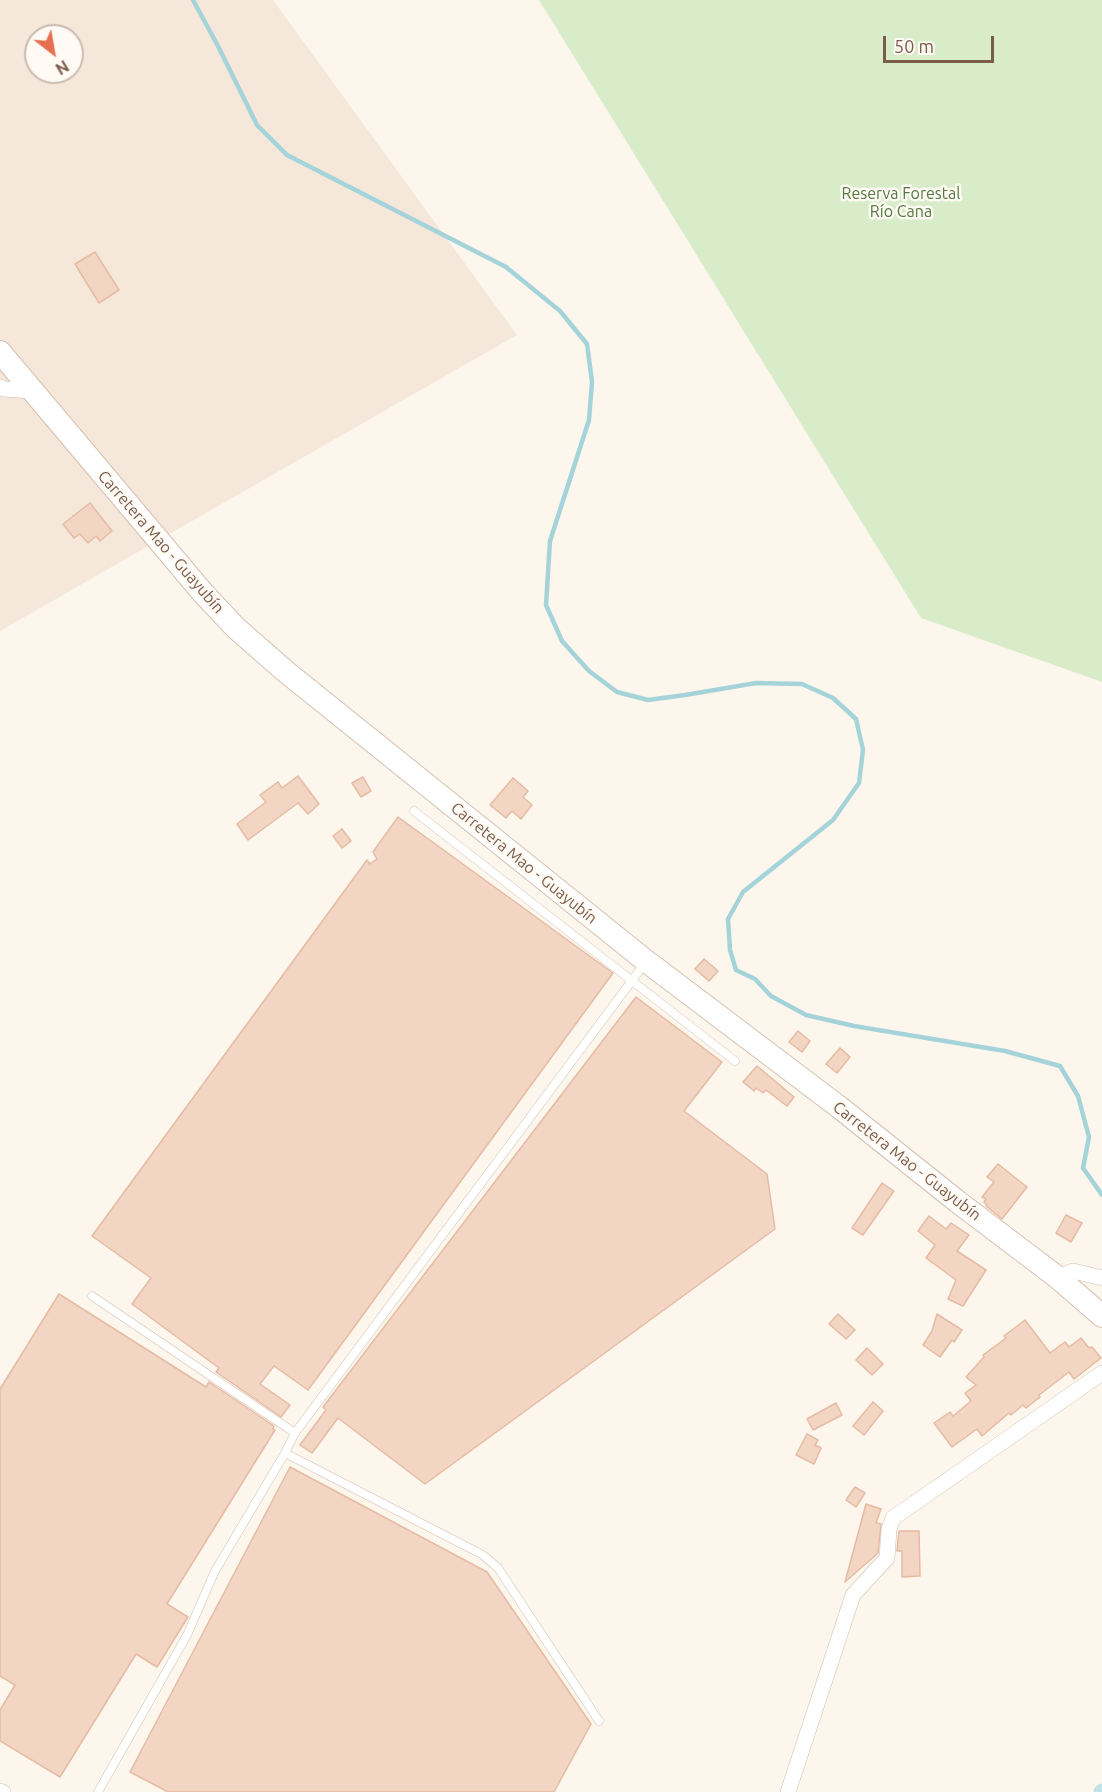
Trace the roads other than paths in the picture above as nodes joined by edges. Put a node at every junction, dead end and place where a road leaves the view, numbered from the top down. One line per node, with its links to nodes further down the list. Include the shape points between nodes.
1 (0, 352): 3 (main road, Carretera Mao - Guayubín)
2 (0, 387): 3 (street)
3 (33, 391): 5 (main road, Carretera Mao - Guayubín, via 236,628)
4 (414, 811): 6 (lane)
5 (646, 962): 6 (lane); 8 (main road, Carretera Mao - Guayubín)
6 (631, 979): 7 (lane); 13 (lane)
7 (735, 1061)
8 (1057, 1277): 9 (street, via 1073,1271); 11 (main road, Carretera Mao - Guayubín)
9 (1102, 1278)
10 (92, 1296): 13 (lane)
11 (1102, 1316)
12 (1102, 1373): 17 (street, via 893,1518 887,1558 853,1595)
13 (295, 1433): 14 (lane)
14 (285, 1453): 15 (lane, via 483,1555 498,1568); 16 (lane, via 215,1571 188,1635)
15 (599, 1721)
16 (98, 1792)
17 (788, 1792)

